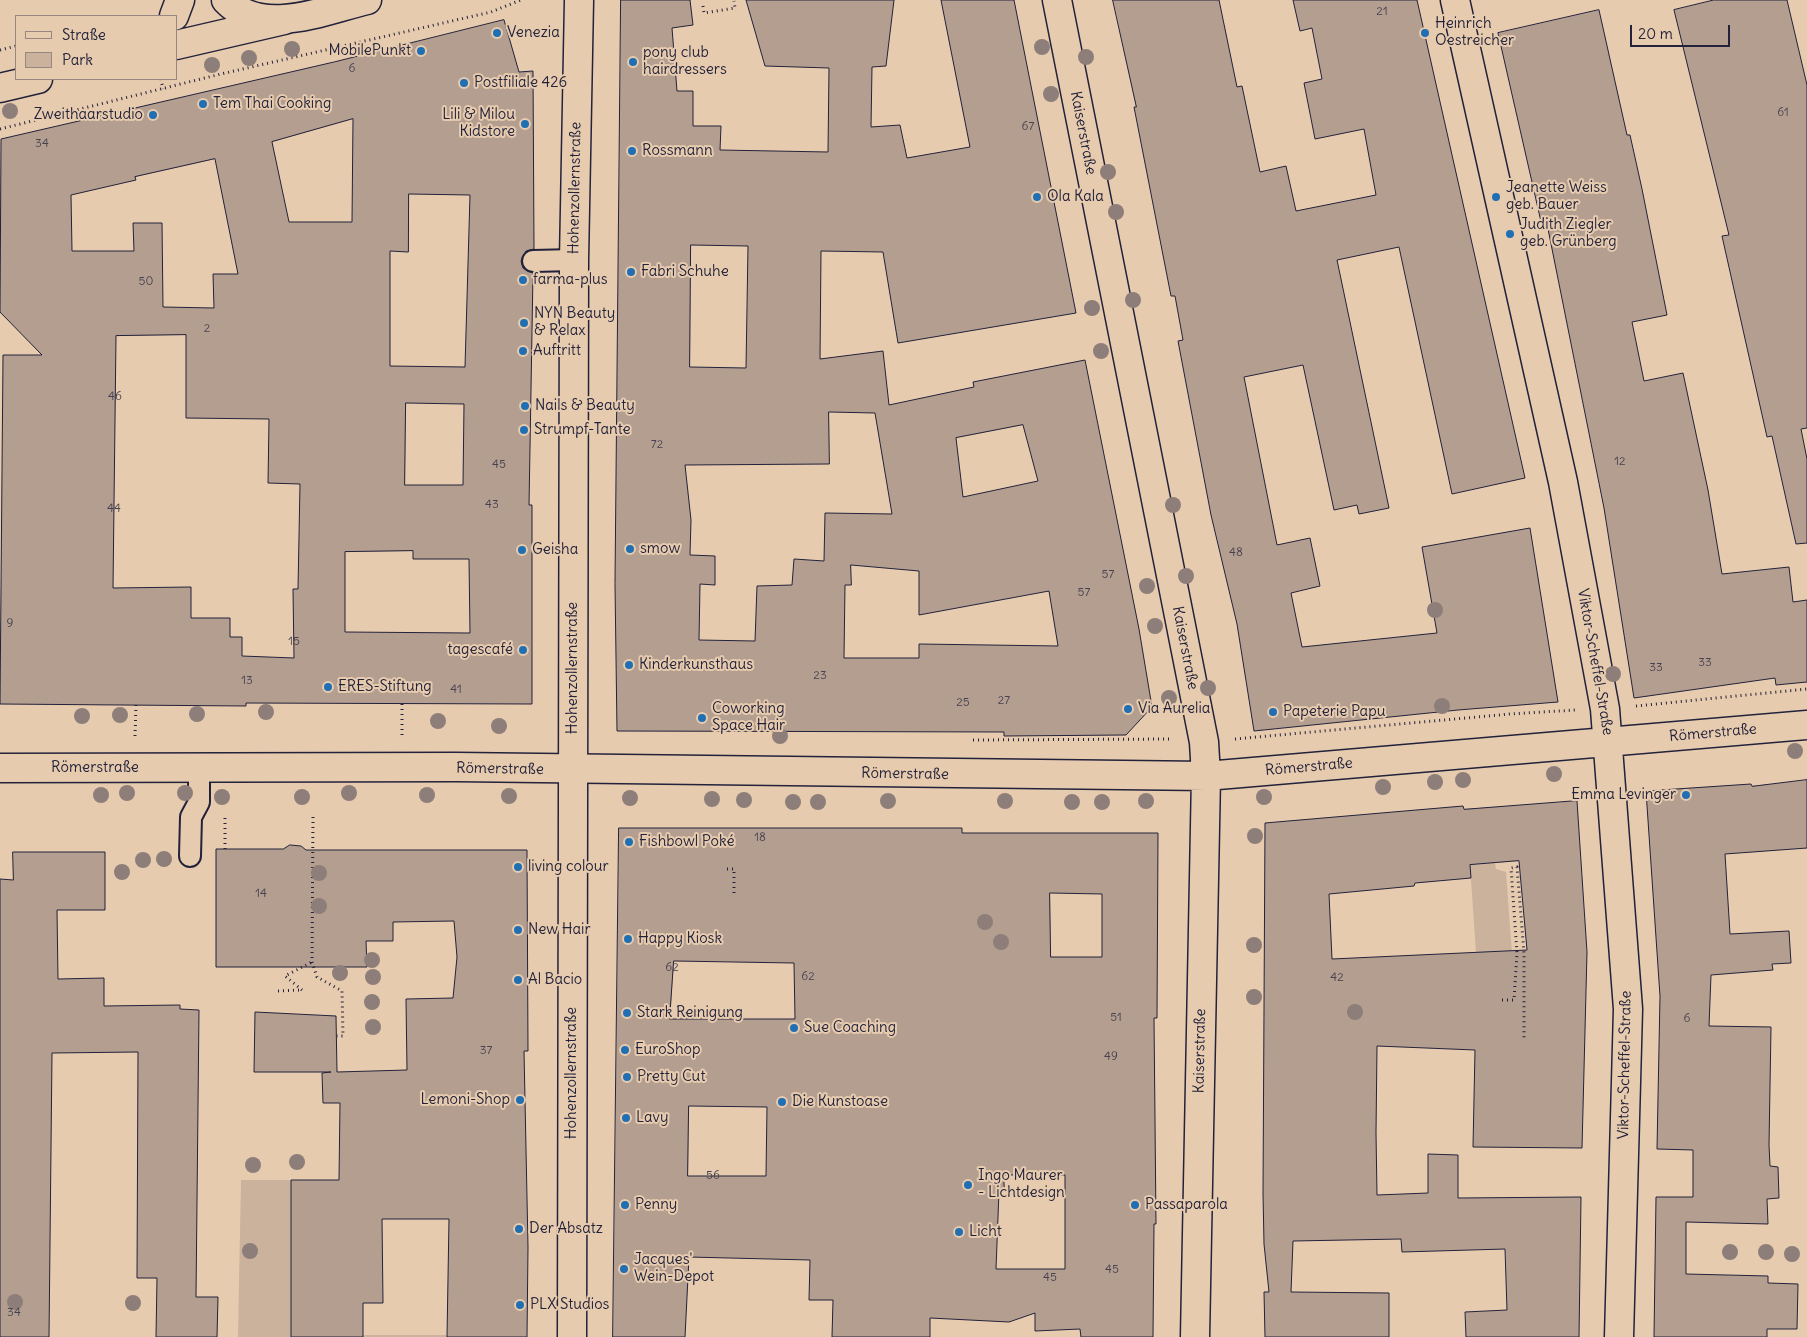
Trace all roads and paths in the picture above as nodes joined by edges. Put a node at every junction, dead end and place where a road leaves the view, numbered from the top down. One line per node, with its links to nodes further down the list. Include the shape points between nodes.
1 (180, 0): 10 (street)
2 (226, 0): 11 (street, via 249,17 267,21)
3 (367, 0): 11 (street)
4 (521, 0): 18 (path, via 491,12)
5 (579, 0): 20 (street, Hohenzollernstraße)
6 (1057, 0): 35 (street, Kaiserstraße)
7 (1455, 0): 25 (street, Viktor-Scheffel-Straße, via 1563,482)
8 (734, 1): 9 (path, via 735,8 704,14)
9 (704, 6)
10 (174, 15)
11 (286, 20): 12 (street)
12 (178, 45)
13 (15, 46): 14 (path)
14 (0, 50)
15 (34, 80): 17 (street)
16 (161, 80): 18 (path)
17 (0, 88)
18 (163, 89): 19 (path)
19 (0, 129)
20 (574, 260): 21 (lane); 38 (street, Hohenzollernstraße)
21 (534, 261)
22 (1807, 689): 25 (path)
23 (402, 704): 31 (path)
24 (136, 705): 28 (path)
25 (1605, 709): 34 (street, Viktor-Scheffel-Straße); 35 (path, via 1510,714)
26 (1807, 725): 34 (street, Römerstraße)
27 (126, 736): 28 (path)
28 (135, 736): 29 (path)
29 (143, 736)
30 (393, 737): 31 (path)
31 (402, 737): 32 (path)
32 (411, 737)
33 (968, 740): 35 (path, via 1161,738)
34 (1609, 741): 39 (street, Römerstraße); 53 (street, Viktor-Scheffel-Straße, via 1628,1009)
35 (1204, 742): 39 (street, Kaiserstraße)
36 (0, 768): 37 (street, Römerstraße)
37 (200, 768): 38 (street, Römerstraße); 43 (lane, via 199,802 191,817)
38 (572, 770): 39 (street, Römerstraße); 51 (street, Hohenzollernstraße)
39 (1206, 776): 52 (street, Kaiserstraße)
40 (225, 817): 42 (path)
41 (313, 817): 46 (path)
42 (225, 849)
43 (190, 856)
44 (727, 869): 45 (path, via 734,869)
45 (734, 897)
46 (312, 962): 47 (path, via 286,976 302,990); 49 (path, via 317,977 342,991 343,1036)
47 (278, 991)
48 (1502, 1000): 50 (path, via 1514,1000 1517,953 1511,868 1517,867 1524,953)
49 (337, 1036)
50 (1524, 1040)
51 (572, 1337)
52 (1195, 1337)
53 (1619, 1337)

